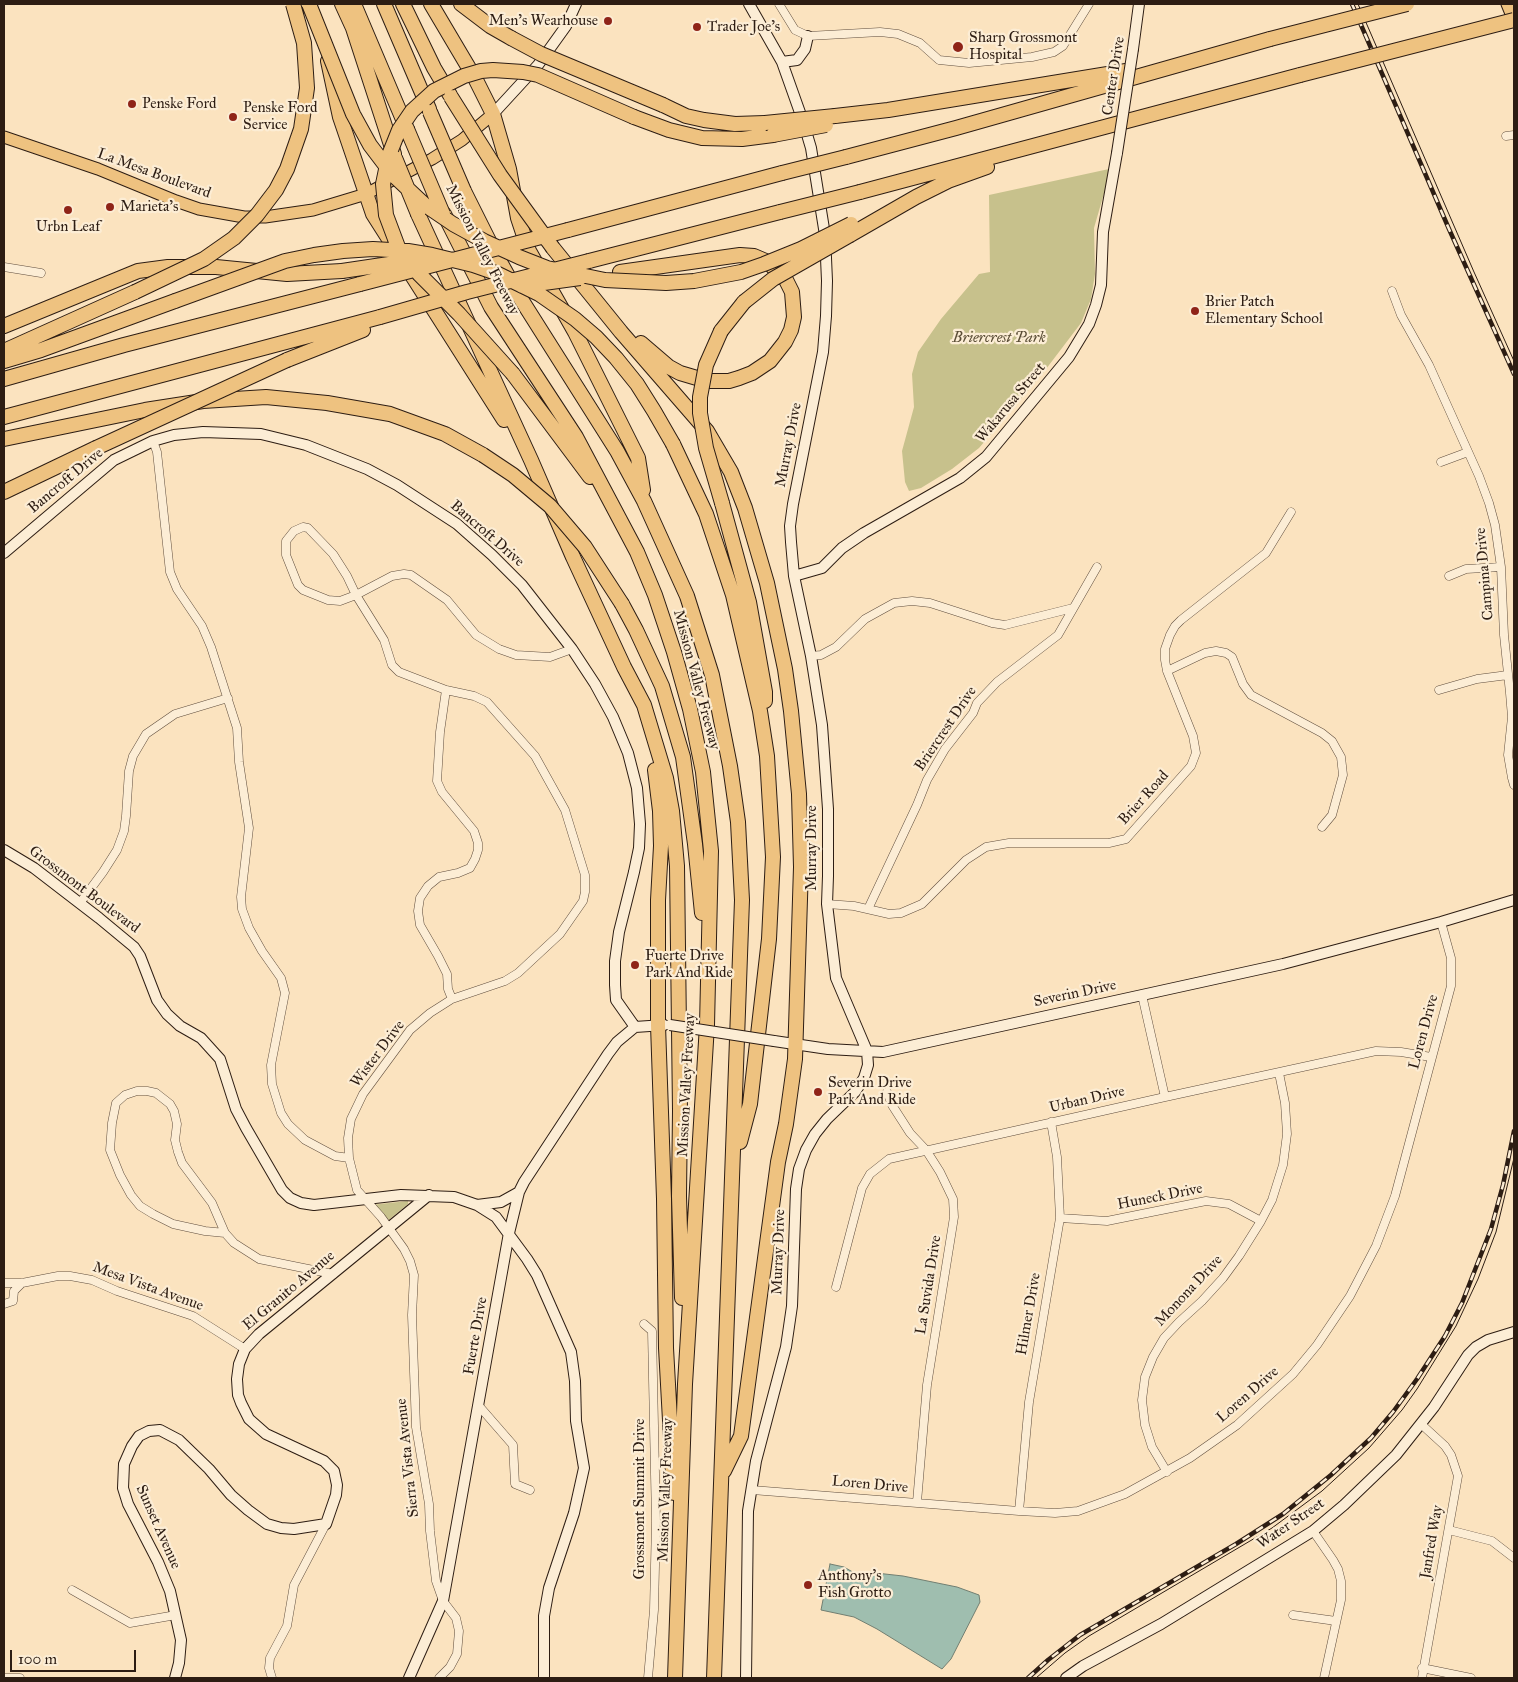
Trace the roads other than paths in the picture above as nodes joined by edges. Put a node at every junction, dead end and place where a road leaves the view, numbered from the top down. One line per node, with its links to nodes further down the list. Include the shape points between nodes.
1 (293, 4): 38 (highway, bridge, via 304,43 306,109 287,169 257,215 234,238 204,259)
2 (309, 4): 29 (highway, bridge, via 353,114 370,145 392,174 425,205 453,224 519,258 547,268 605,280 694,281 741,272)
3 (317, 4): 28 (highway, via 340,117)
4 (342, 4): 46 (highway, bridge, via 418,214)
5 (354, 4): 49 (highway, Mission Valley Freeway, bridge, via 444,214 491,307 576,437)
6 (384, 4): 48 (highway, Mission Valley Freeway, bridge, via 464,191 495,253 617,451)
7 (402, 4): 35 (highway, bridge, via 451,98 500,175 553,248)
8 (431, 4): 21 (highway)
9 (461, 4): 22 (highway, bridge, via 485,23 541,54 686,116 735,124)
10 (576, 4): 21 (main road, La Mesa Boulevard, via 566,26 538,65)
11 (749, 4): 19 (main road, Murray Drive)
12 (779, 4): 18 (street, via 795,30)
13 (1089, 4): 18 (street, via 1063,46 1054,52 1032,57 944,62 920,43 898,34)
14 (1139, 4): 27 (main road, Center Drive, bridge)
15 (1407, 4): 20 (highway, bridge)
16 (1507, 4): 17 (main road)
17 (1514, 20): 26 (highway, bridge)
18 (808, 36): 19 (main road, via 805,49 797,60)
19 (782, 62): 54 (main road, Murray Drive, via 811,148 824,235 827,281 822,352 791,519)
20 (1186, 62): 22 (highway); 30 (highway, bridge, via 956,128)
21 (493, 114): 28 (main road, La Mesa Boulevard, via 462,140 432,159); 48 (highway, via 529,251 575,332 638,458)
22 (836, 119): 49 (highway, bridge, via 773,135 742,139 702,138 669,130 538,76 493,70 464,76 434,91 412,111 399,130 388,155 383,184 386,216 398,247 419,274 513,374)
23 (1514, 135): 24 (street)
24 (1506, 136)
25 (4, 137): 28 (main road, La Mesa Boulevard, via 98,169 176,201 224,214 244,217 288,214 322,208)
26 (1053, 142): 29 (highway, via 948,181); 34 (highway, bridge)
27 (1117, 153): 54 (main road, Wakarusa Street, via 1103,232 1101,285 1090,322 1069,357 986,457 960,478 864,533 842,548 822,568)
28 (366, 194): 46 (highway, via 373,214 490,396)
29 (850, 229): 66 (highway, bridge, via 744,302 721,331 706,366 700,396 706,448 756,636 765,692)
30 (471, 255): 37 (highway, bridge, via 418,259 342,271 287,274 216,267 138,271); 40 (highway, bridge)
31 (4, 267): 32 (street)
32 (42, 273)
33 (1392, 291): 44 (street, Campina Drive)
34 (467, 292): 35 (highway, bridge, via 543,284 740,254 768,262 786,280 794,306 792,330 778,352 762,367 729,380 707,380 669,367); 36 (highway, bridge)
35 (604, 309): 80 (highway, via 716,445 746,508 764,574 785,669 799,794 801,867)
36 (380, 317): 41 (highway); 47 (highway, bridge, via 364,329 287,360)
37 (4, 326)
38 (4, 351)
39 (4, 361): 66 (highway, bridge, via 258,270 314,255 373,250 432,254 496,273 539,294 575,319 616,358 637,384 673,444 706,514 733,595 760,711)
40 (4, 379)
41 (4, 417)
42 (4, 439): 75 (highway, bridge, via 203,401 266,397 390,414 444,434 513,475 550,506 586,546 622,604 662,686 683,757)
43 (153, 441): 51 (main road, Bancroft Drive, via 114,460); 58 (main road, Bancroft Drive, via 203,432 261,434 306,445 367,469 457,524 522,585); 65 (street, via 157,452 170,572 177,589 202,626)
44 (1468, 452): 45 (street); 53 (street, Campina Drive, via 1489,503)
45 (1441, 462)
46 (543, 491): 60 (highway)
47 (4, 492)
48 (644, 501): 89 (highway, Mission Valley Freeway, via 688,596 712,675 738,822 742,900)
49 (615, 511): 75 (highway, Mission Valley Freeway, via 655,595 690,709 703,772 711,851)
50 (1291, 512): 61 (street, Brier Road, via 1266,553 1175,626 1165,649)
51 (4, 553)
52 (1097, 567): 57 (street, Briercrest Drive)
53 (1501, 567): 55 (street, via 1466,569); 62 (street, Campina Drive)
54 (794, 576): 59 (main road, Murray Drive)
55 (1449, 576)
56 (356, 595): 56 (street, Wister Drive, via 333,554 308,528 290,534 285,550 298,585 303,590 328,600 340,601); 58 (street, via 392,576 411,575 446,600 476,635 499,649 516,656 550,657); 63 (street, Wister Drive, via 384,640 395,668 404,675)
57 (1073, 608): 59 (street, via 1005,625 930,603 894,603 865,619 836,647 821,656); 73 (street, Briercrest Drive, via 1058,635 997,682 977,703 945,749 927,780)
58 (572, 649): 79 (main road, Bancroft Drive, via 614,717 638,788 639,848 615,961 616,1000)
59 (811, 656): 72 (main road, Murray Drive, via 822,725 828,809)
60 (624, 667): 78 (highway, via 652,748 659,795 658,900); 107 (highway, via 644,705 658,749 676,843 679,1196)
61 (1167, 671): 68 (street, via 1205,653 1226,653 1232,658 1251,695 1332,741 1341,757 1343,776 1332,815); 73 (street, Brier Road, via 1194,736 1196,753 1191,766 1126,839 1109,843 994,845 966,860 917,907 895,914)
62 (1508, 675): 64 (street, via 1477,679); 67 (street, Campina Drive, via 1512,717 1508,755)
63 (446, 690): 77 (street, via 437,781 442,792 474,831 478,850 470,868 438,877 428,886 420,898 418,912 420,926 446,974); 77 (street, Wister Drive, via 487,702 535,756 565,810 586,883 583,901 564,929 518,973 505,981)
64 (1439, 690)
65 (228, 698): 71 (street, via 175,714 146,734 133,756 129,771 124,831 117,850); 88 (street, via 237,728 238,762 248,819 242,908 249,928 282,978 284,988 271,1065 272,1084 288,1124 305,1140 335,1156)
66 (766, 756): 89 (highway, via 773,857 770,940 750,1104)
67 (1514, 785)
68 (1322, 827)
69 (4, 851): 71 (main road, Grossmont Boulevard, via 34,868)
70 (1514, 900): 74 (main road, Severin Drive)
71 (80, 903): 92 (main road, Grossmont Boulevard, via 134,947 157,1000 167,1014 201,1038 220,1059 236,1109 286,1194 307,1205)
72 (827, 904): 73 (street, Brier Road); 81 (main road, Murray Drive, via 836,978)
73 (868, 909)
74 (1441, 922): 76 (main road, Severin Drive, via 1283,964); 82 (street, Loren Drive, via 1451,958 1452,978)
75 (708, 971): 107 (highway, Mission Valley Freeway)
76 (1142, 995): 81 (main road, Severin Drive, via 883,1052); 85 (street)
77 (452, 999): 88 (street, Wister Drive, via 410,1030 363,1094 351,1119)
78 (664, 1025): 79 (main road, Severin Drive); 80 (main road, Severin Drive, bridge); 120 (highway, via 666,1348)
79 (635, 1027): 90 (main road, Fuerte Drive, via 608,1054)
80 (796, 1044): 81 (main road, Severin Drive); 111 (highway, via 741,1436)
81 (867, 1052): 113 (main road, Murray Drive, via 864,1078 815,1134 799,1169 792,1306 786,1347 756,1461)
82 (1431, 1057): 83 (street, Urban Drive, via 1376,1051); 110 (street, Loren Drive, via 1391,1208 1371,1256 1338,1315 1293,1374 1275,1391 1237,1425)
83 (1279, 1073): 85 (street, Urban Drive); 95 (street, Monona Drive, via 1287,1119 1286,1150 1272,1200)
84 (887, 1092): 87 (street, La Suvida Drive, via 892,1106)
85 (1165, 1096): 86 (street, Urban Drive)
86 (1051, 1122): 87 (street, Urban Drive); 94 (street, Hilmer Drive, via 1057,1157)
87 (926, 1150): 102 (street, Urban Drive, via 889,1159 866,1180); 114 (street, La Suvida Drive, via 953,1199 954,1216 926,1384)
88 (349, 1158): 92 (street, Wister Drive, via 354,1184)
89 (734, 1164): 111 (highway, Mission Valley Freeway)
90 (519, 1192): 93 (main road, via 501,1202); 98 (main road, Fuerte Drive)
91 (429, 1196): 92 (main road, Grossmont Boulevard); 93 (main road, Grossmont Boulevard, via 454,1197); 96 (main road, El Granito Avenue)
92 (364, 1199): 96 (street, Wister Drive)
93 (477, 1204): 98 (main road, Grossmont Boulevard, via 496,1216)
94 (1060, 1218): 95 (street, Huneck Drive, via 1108,1220 1206,1201 1229,1204); 115 (street, Hilmer Drive, via 1028,1402)
95 (1261, 1221): 110 (street, Monona Drive, via 1223,1278 1171,1330 1150,1364 1143,1388 1142,1412 1152,1447)
96 (389, 1228): 99 (main road, El Granito Avenue); 122 (street, Sierra Vista Avenue, via 408,1255 414,1275 412,1315 416,1427 429,1504 436,1581)
97 (225, 1233): 97 (street, via 212,1203 180,1158 175,1140 177,1124 170,1104 156,1093 147,1091 131,1092 120,1098 112,1123 110,1150 135,1200 173,1224); 99 (street, via 259,1259)
98 (509, 1233): 108 (main road, Fuerte Drive); 133 (main road, Grossmont Boulevard, via 537,1275 571,1352 576,1421 583,1456 582,1482 545,1609)
99 (333, 1274): 106 (main road, El Granito Avenue)
100 (4, 1283): 101 (street, Mesa Vista Avenue)
101 (22, 1283): 103 (street, via 14,1291 13,1301); 106 (street, Mesa Vista Avenue, via 58,1276 92,1280 193,1316)
102 (836, 1287)
103 (4, 1304)
104 (644, 1324): 134 (street, Grossmont Summit Drive, via 652,1331 656,1522 654,1610)
105 (1514, 1332): 109 (main road, Water Street, via 1476,1347)
106 (245, 1349): 116 (main road, El Granito Avenue, via 237,1386 249,1419 266,1434 324,1461 334,1471 336,1494)
107 (685, 1384): 120 (highway, Mission Valley Freeway)
108 (479, 1406): 112 (street, via 513,1445 515,1484); 122 (main road, Fuerte Drive)
109 (1421, 1424): 117 (street, Janfred Way, via 1452,1455 1458,1476); 118 (main road, Water Street, via 1396,1455)
110 (1166, 1472): 115 (street, Loren Drive, via 1125,1494 1087,1508 1055,1513)
111 (721, 1476): 136 (highway, Mission Valley Freeway)
112 (530, 1490)
113 (752, 1490): 114 (street, Loren Drive); 137 (main road, Murray Drive, via 748,1511)
114 (917, 1502): 115 (street, Loren Drive)
115 (1019, 1511)
116 (326, 1524): 123 (main road, Sunset Avenue, via 294,1529 267,1524 231,1494 179,1440 160,1430 139,1436 124,1464 123,1488 158,1562); 130 (street, El Granito Avenue, via 294,1585 287,1626 270,1658)
117 (1449, 1530): 119 (street, via 1492,1541); 126 (street, Janfred Way)
118 (1313, 1531): 125 (street, via 1333,1560 1341,1581); 138 (main road, Water Street)
119 (1514, 1558)
120 (679, 1581): 135 (highway, Mission Valley Freeway)
121 (72, 1590): 123 (street, via 130,1623)
122 (443, 1601): 131 (main road, Fuerte Drive); 132 (street, Sierra Vista Avenue, via 456,1618 460,1638 454,1661)
123 (176, 1614): 129 (main road, Sunset Avenue, via 181,1640)
124 (1293, 1614): 125 (street)
125 (1336, 1621): 139 (street)
126 (1422, 1668): 140 (street, Janfred Way); 141 (street)
127 (4, 1678): 128 (street)
128 (20, 1678)
129 (175, 1678)
130 (272, 1678)
131 (409, 1678)
132 (439, 1678)
133 (544, 1678)
134 (648, 1678)
135 (675, 1678)
136 (714, 1678)
137 (746, 1678)
138 (1066, 1678)
139 (1324, 1678)
140 (1422, 1678)
141 (1471, 1678)

